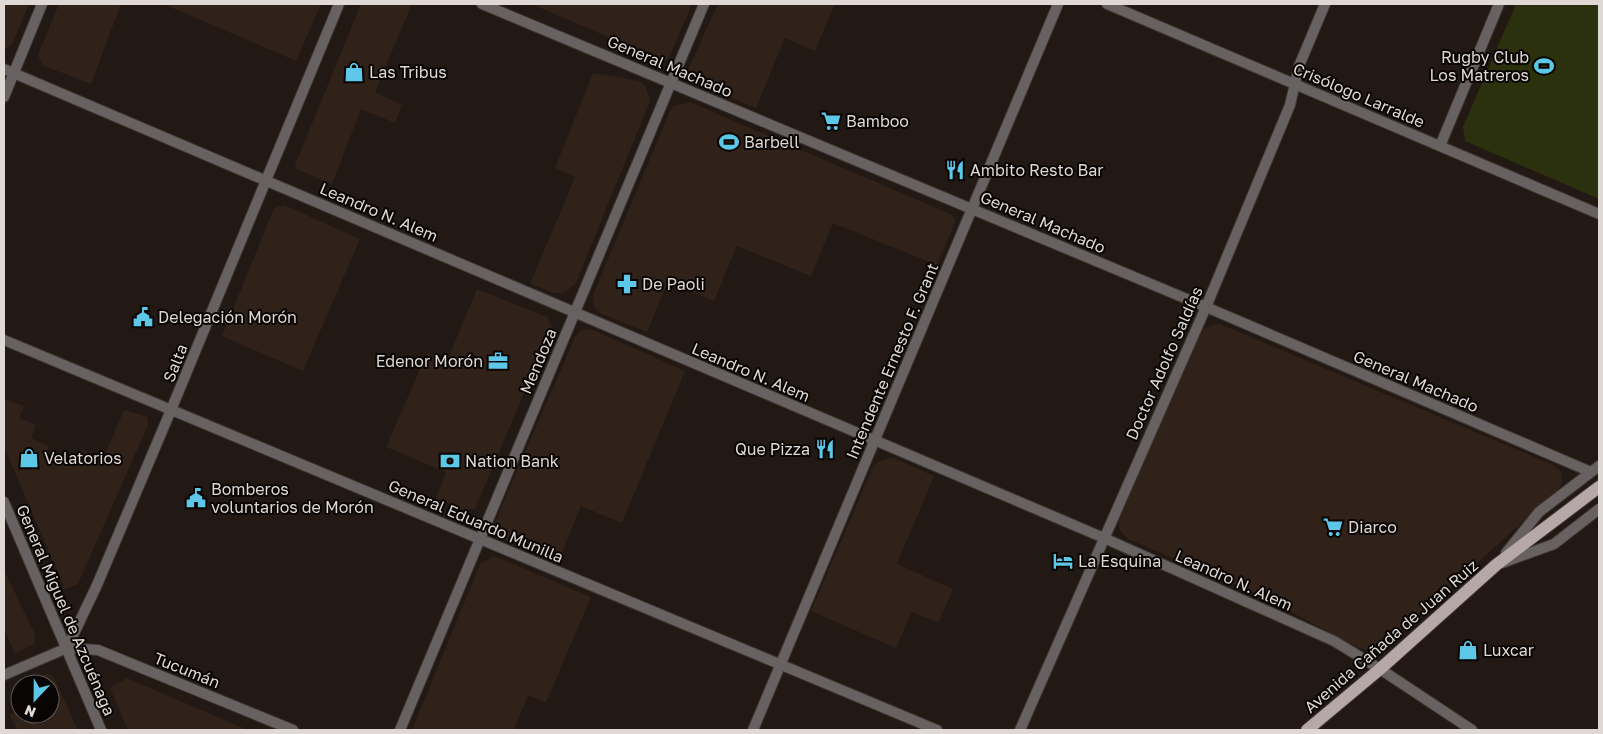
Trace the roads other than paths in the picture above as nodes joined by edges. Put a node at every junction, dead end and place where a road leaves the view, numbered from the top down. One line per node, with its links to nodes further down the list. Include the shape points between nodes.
1 (42, 4): 9 (street)
2 (339, 4): 14 (street, Salta)
3 (482, 4): 10 (street, General Machado)
4 (704, 4): 10 (street, Mendoza)
5 (1058, 4): 15 (street, Intendente Ernesto F. Grant)
6 (1107, 4): 11 (street, Crisólogo Larralde)
7 (1325, 4): 11 (street, Doctor Adolfo Saldías, via 1299,66)
8 (1499, 4): 13 (street)
9 (9, 71): 12 (street); 14 (street, Leandro N. Alem)
10 (671, 82): 15 (street, General Machado); 18 (street, Mendoza)
11 (1296, 85): 13 (street, Crisólogo Larralde); 17 (street, Doctor Adolfo Saldías)
12 (4, 97)
13 (1440, 146): 16 (street, Crisólogo Larralde)
14 (266, 180): 18 (street, Leandro N. Alem); 20 (street, Salta)
15 (973, 209): 17 (street, General Machado); 21 (street, Intendente Ernesto F. Grant)
16 (1599, 214)
17 (1206, 307): 22 (street, General Machado); 28 (street, Doctor Adolfo Saldías)
18 (574, 314): 21 (street, Leandro N. Alem); 27 (street, Mendoza)
19 (4, 340): 20 (street, General Eduardo Munilla)
20 (171, 410): 27 (street, General Eduardo Munilla); 30 (street, Salta)
21 (874, 440): 28 (street, Leandro N. Alem); 31 (street, Intendente Ernesto F. Grant)
22 (1595, 469): 29 (street, Avenida Cañada de Juan Ruiz, via 1538,512)
23 (1599, 487): 29 (main road, Avenida Cañada de Juan Ruiz)
24 (4, 502): 26 (street, General Miguel de Azcuénaga)
25 (1599, 509): 29 (street, Avenida Cañada de Juan Ruiz, via 1554,544)
26 (6, 513): 30 (street, General Miguel de Azcuénaga)
27 (479, 538): 31 (street, General Eduardo Munilla); 36 (street, Mendoza)
28 (1104, 538): 32 (street, Leandro N. Alem, via 1334,641); 39 (street, Doctor Adolfo Saldías)
29 (1496, 566): 32 (main road, Avenida Cañada de Juan Ruiz)
30 (67, 648): 33 (street); 34 (street, General Miguel de Azcuénaga); 35 (street, Tucumán, via 98,650)
31 (781, 664): 37 (street, Intendente Ernesto F. Grant); 38 (street, General Eduardo Munilla)
32 (1380, 669): 40 (main road, Avenida Cañada de Juan Ruiz); 41 (street, Leandro N. Alem)
33 (4, 675)
34 (101, 730)
35 (293, 730)
36 (400, 730)
37 (753, 730)
38 (937, 730)
39 (1020, 730)
40 (1307, 730)
41 (1472, 730)

